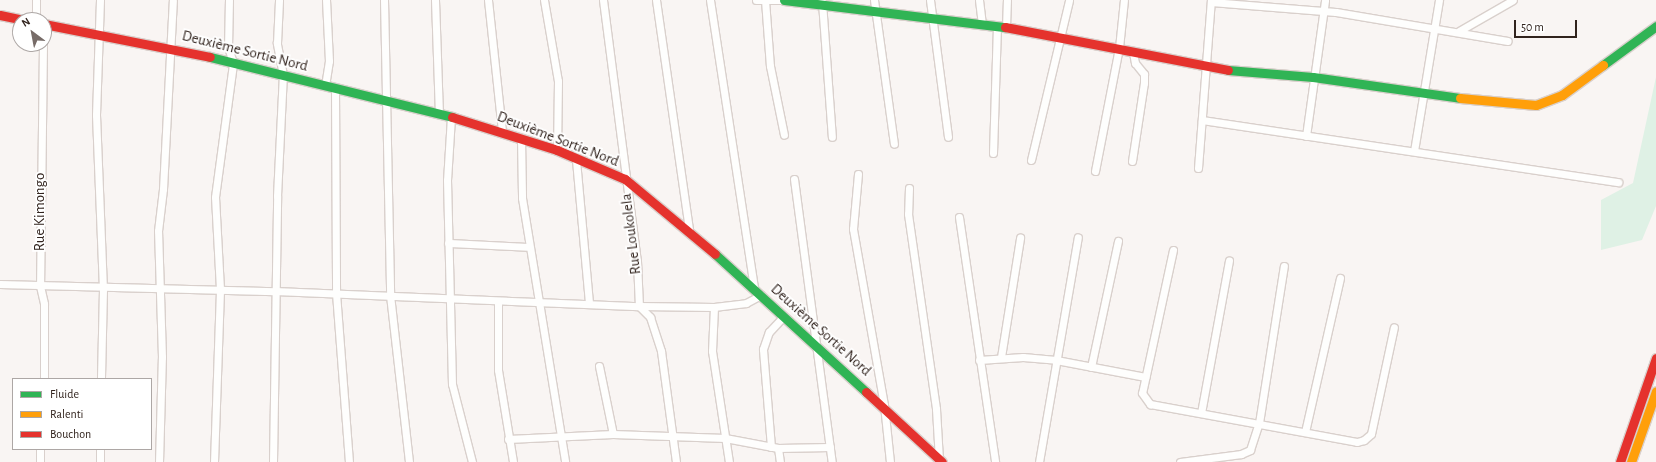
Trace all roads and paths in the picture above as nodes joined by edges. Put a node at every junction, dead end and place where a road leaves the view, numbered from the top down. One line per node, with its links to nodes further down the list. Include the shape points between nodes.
1 (36, 0): 29 (street)
2 (100, 0): 41 (street)
3 (173, 0): 44 (street)
4 (229, 0): 48 (street, via 228,47)
5 (279, 0): 50 (street, via 278,43)
6 (326, 0): 52 (street, via 329,55)
7 (384, 0): 55 (street)
8 (435, 0): 56 (street)
9 (488, 0): 59 (street)
10 (544, 0): 66 (street, via 558,82)
11 (604, 0): 75 (street, Rue Loukolela)
12 (656, 0): 80 (street)
13 (710, 0): 96 (street)
14 (756, 0): 26 (street)
15 (780, 0): 26 (street)
16 (784, 0): 28 (main road)
17 (874, 0): 30 (street)
18 (930, 0): 33 (street)
19 (979, 0): 35 (street)
20 (1007, 0): 38 (street)
21 (1068, 0): 42 (street)
22 (1124, 0): 45 (street)
23 (1325, 0): 31 (street)
24 (1439, 0): 39 (street)
25 (1514, 0): 40 (street)
26 (765, 1): 60 (street, via 770,66)
27 (1211, 1): 31 (street); 49 (street)
28 (822, 3): 30 (main road); 62 (street)
29 (36, 12)
30 (876, 12): 33 (main road); 65 (street)
31 (1324, 12): 39 (street); 51 (street)
32 (0, 15): 34 (main road)
33 (932, 17): 35 (main road); 63 (street)
34 (12, 18)
35 (982, 24): 38 (main road)
36 (52, 25): 41 (main road, Deuxième Sortie Nord)
37 (1656, 26): 54 (main road, via 1551,101 1521,106)
38 (1001, 27): 42 (main road); 68 (street)
39 (1434, 27): 40 (street); 54 (street)
40 (1459, 31): 43 (street)
41 (102, 32): 44 (main road, Deuxième Sortie Nord); 93 (street, via 96,122)
42 (1060, 38): 45 (main road); 70 (street)
43 (1508, 41)
44 (172, 48): 48 (main road, Deuxième Sortie Nord); 92 (street, via 158,231)
45 (1119, 48): 47 (main road); 73 (street)
46 (43, 52): 91 (street, Rue Kimongo)
47 (1133, 53): 49 (main road); 71 (street, via 1135,63 1144,74 1144,83)
48 (233, 63): 50 (main road, Deuxième Sortie Nord); 94 (street, via 215,197)
49 (1205, 68): 51 (main road); 58 (street)
50 (283, 75): 52 (main road, Deuxième Sortie Nord); 95 (street)
51 (1313, 77): 54 (main road); 61 (street)
52 (325, 86): 53 (main road, Deuxième Sortie Nord)
53 (335, 88): 55 (main road, Deuxième Sortie Nord); 97 (street)
54 (1424, 92): 67 (street)
55 (386, 101): 56 (main road, Deuxième Sortie Nord); 98 (street)
56 (439, 113): 57 (main road, Deuxième Sortie Nord)
57 (451, 117): 59 (main road, Deuxième Sortie Nord); 84 (street, via 447,180)
58 (1202, 120): 61 (street); 72 (street)
59 (502, 132): 64 (main road, Deuxième Sortie Nord)
60 (784, 135)
61 (1306, 136): 67 (street)
62 (832, 137)
63 (948, 137)
64 (521, 138): 66 (main road, Deuxième Sortie Nord); 85 (street, via 521,182)
65 (894, 144)
66 (557, 150): 69 (main road, Deuxième Sortie Nord)
67 (1414, 151): 77 (street, via 1492,166)
68 (993, 153)
69 (576, 160): 75 (main road, Deuxième Sortie Nord); 102 (street)
70 (1031, 160)
71 (1132, 161)
72 (1198, 168)
73 (1095, 171)
74 (858, 174): 118 (street, via 853,229)
75 (625, 179): 80 (main road, Deuxième Sortie Nord); 103 (street, Rue Loukolela)
76 (794, 179): 107 (street)
77 (1618, 182)
78 (909, 188): 131 (street, via 908,214 936,410)
79 (959, 217): 110 (street)
80 (689, 230): 96 (main road, Deuxième Sortie Nord)
81 (1020, 238): 108 (street)
82 (1078, 238): 111 (street)
83 (1118, 241): 113 (street)
84 (448, 243): 85 (street); 99 (street)
85 (529, 247): 100 (street)
86 (1173, 250): 114 (street)
87 (1229, 261): 119 (street)
88 (1284, 266): 120 (street)
89 (1340, 278): 121 (street)
90 (0, 284): 91 (street)
91 (40, 286): 93 (street); 115 (street, Rue Kimongo, via 44,304)
92 (160, 287): 93 (street); 94 (street); 134 (street)
93 (104, 289): 116 (street)
94 (220, 289): 95 (street); 135 (street)
95 (275, 291): 97 (street); 136 (street)
96 (757, 292): 104 (street, via 746,302); 105 (main road, Deuxième Sortie Nord)
97 (336, 293): 98 (street); 137 (street)
98 (390, 295): 99 (street); 138 (street)
99 (452, 297): 101 (street); 139 (street, via 452,384)
100 (540, 301): 101 (street); 102 (street); 122 (street)
101 (498, 302): 125 (street, via 498,370)
102 (590, 302): 103 (street)
103 (639, 306): 104 (street); 124 (street, via 650,317 661,351)
104 (714, 307): 126 (street, via 712,351)
105 (782, 318): 107 (main road, Deuxième Sortie Nord); 127 (street, via 765,339 763,349)
106 (1394, 327): 121 (street, via 1370,434 1356,442)
107 (817, 347): 118 (main road, Deuxième Sortie Nord); 128 (street)
108 (1001, 357): 110 (street); 111 (street)
109 (1656, 358): 150 (main road)
110 (979, 360): 147 (street)
111 (1056, 360): 113 (street); 148 (street)
112 (599, 366): 123 (street)
113 (1091, 367): 114 (street)
114 (1145, 377): 119 (street, via 1142,393 1150,404)
115 (44, 378)
116 (102, 378)
117 (1656, 391): 151 (main road)
118 (884, 405): 131 (main road, Deuxième Sortie Nord); 146 (street)
119 (1201, 413): 120 (street)
120 (1259, 423): 121 (street); 149 (street, via 1250,450 1241,454)
121 (1305, 432)
122 (560, 434): 123 (street); 125 (street); 141 (street)
123 (614, 434): 124 (street)
124 (670, 436): 126 (street); 142 (street)
125 (508, 438): 140 (street)
126 (725, 438): 127 (street); 143 (street)
127 (774, 447): 128 (street); 144 (street)
128 (830, 447): 145 (street)
129 (40, 450): 132 (street)
130 (100, 450): 133 (street)
131 (940, 460)
132 (40, 462)
133 (100, 462)
134 (159, 462)
135 (214, 462)
136 (273, 462)
137 (349, 462)
138 (408, 462)
139 (472, 462)
140 (513, 462)
141 (565, 462)
142 (676, 462)
143 (729, 462)
144 (780, 462)
145 (832, 462)
146 (890, 462)
147 (995, 462)
148 (1039, 462)
149 (1180, 462)
150 (1620, 462)
151 (1631, 462)

